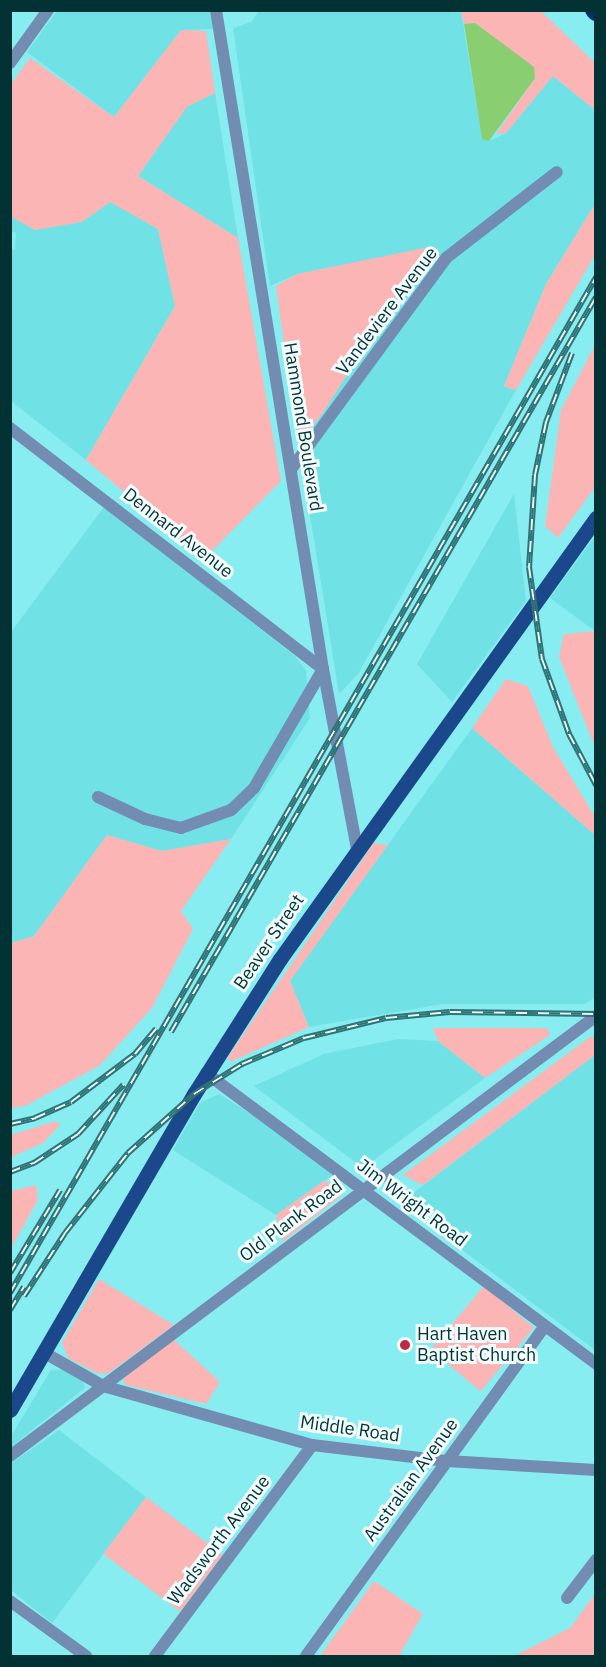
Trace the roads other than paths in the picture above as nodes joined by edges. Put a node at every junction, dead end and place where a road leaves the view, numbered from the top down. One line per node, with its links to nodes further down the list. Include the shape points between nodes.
1 (48, 10): 3 (street)
2 (216, 10): 6 (street, Hammond Boulevard)
3 (10, 63)
4 (557, 172): 6 (street, Vandeviere Avenue, via 446,258)
5 (10, 428): 8 (street, Dennard Avenue)
6 (292, 468): 8 (street, Hammond Boulevard)
7 (596, 518): 10 (main road, Beaver Street)
8 (323, 669): 9 (street, via 254,788 225,813 182,828 145,819); 10 (street, Hammond Boulevard)
9 (98, 797)
10 (357, 849): 12 (main road, Beaver Street)
11 (596, 1016): 13 (street, Old Plank Road)
12 (206, 1073): 13 (street, Jim Wright Road); 15 (main road, Beaver Street)
13 (364, 1189): 14 (street, Jim Wright Road); 17 (street, Old Plank Road)
14 (545, 1326): 16 (street, Jim Wright Road); 21 (street, Australian Avenue)
15 (43, 1352): 17 (street, Middle Road); 18 (main road, Beaver Street)
16 (596, 1364)
17 (103, 1386): 19 (street, Middle Road); 20 (street, Old Plank Road)
18 (10, 1410)
19 (312, 1445): 21 (street, Middle Road); 27 (street, Wadsworth Avenue)
20 (10, 1456)
21 (447, 1461): 22 (street, Middle Road); 28 (street, Australian Avenue)
22 (596, 1470)
23 (596, 1560): 24 (street)
24 (567, 1598)
25 (10, 1601): 26 (street)
26 (86, 1656)
27 (155, 1656)
28 (306, 1656)

